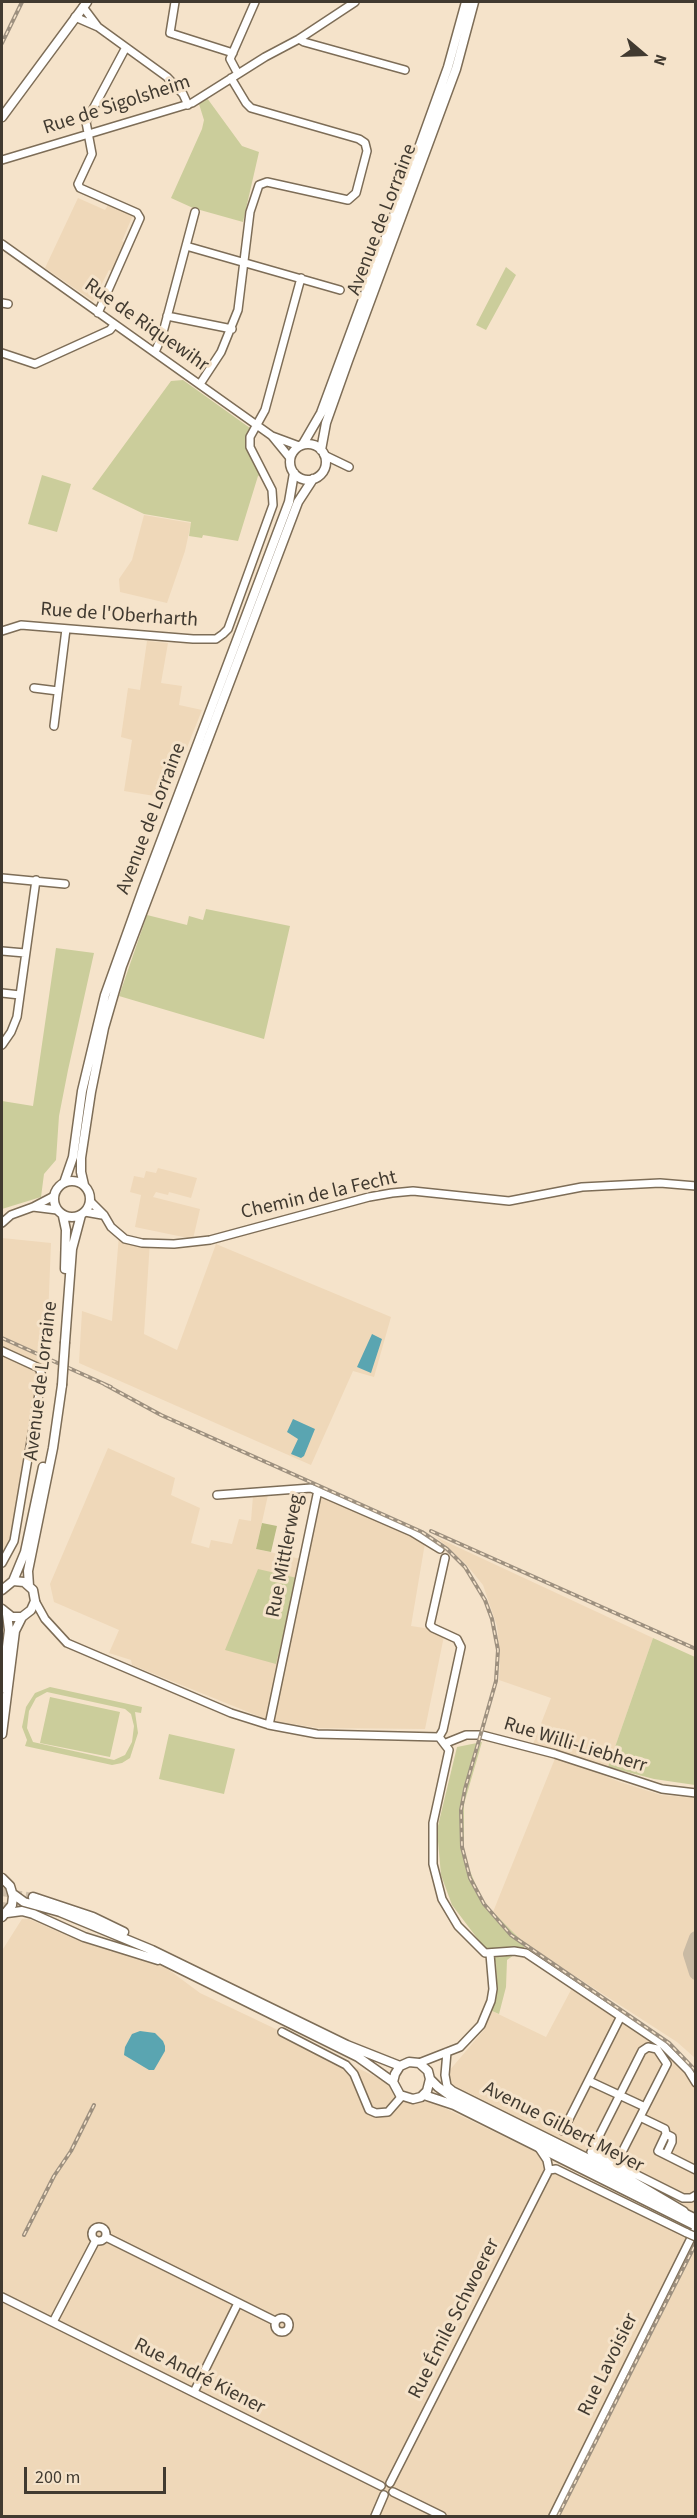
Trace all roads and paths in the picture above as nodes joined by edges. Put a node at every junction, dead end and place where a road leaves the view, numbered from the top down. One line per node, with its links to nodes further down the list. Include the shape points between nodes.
1 (175, 2): 11 (street, via 170,33)
2 (255, 2): 11 (street)
3 (355, 2): 9 (street, Rue de Sigolsheim)
4 (466, 2): 34 (main road, Avenue de Lorraine, via 432,114 321,413)
5 (474, 2): 35 (main road, Avenue de Lorraine, via 456,69 326,423)
6 (85, 4): 7 (main road); 8 (street)
7 (75, 17): 8 (street); 16 (main road)
8 (98, 27): 10 (street)
9 (299, 39): 12 (street); 13 (street, Rue de Sigolsheim)
10 (125, 48): 15 (street, via 167,77); 17 (street, via 86,122)
11 (233, 53): 13 (street, via 230,59)
12 (405, 70)
13 (238, 74): 14 (street, Rue de Sigolsheim)
14 (231, 78): 15 (street, Rue de Sigolsheim); 22 (street, via 251,108 359,139 367,148 356,193 348,200 267,182 259,185 250,212)
15 (188, 105): 17 (street, Rue de Sigolsheim)
16 (2, 117)
17 (87, 134): 18 (street, Rue de Sigolsheim); 25 (street, via 92,154 78,184 80,188 137,213 140,218)
18 (2, 160)
19 (195, 212): 21 (street)
20 (2, 244): 25 (street, Rue de Riquewihr)
21 (186, 246): 22 (street); 26 (street)
22 (245, 263): 23 (street); 28 (street)
23 (301, 278): 24 (street); 32 (street, Rue de l'Oberharth, via 266,410)
24 (340, 290)
25 (98, 312): 27 (street, Rue de Riquewihr)
26 (167, 316): 28 (street); 29 (street)
27 (114, 325): 29 (street, Rue de Riquewihr); 30 (street, via 35,364)
28 (232, 328): 31 (street)
29 (155, 352): 31 (street, Rue de Riquewihr)
30 (2, 353)
31 (200, 384): 32 (street, Rue de Riquewihr)
32 (257, 425): 33 (street, Rue de Riquewihr); 42 (street, Rue de l'Oberharth, via 250,437 250,447 272,490 273,505 228,629 216,639 193,639)
33 (272, 436): 34 (street, Rue de Riquewihr); 36 (street, Rue de Riquewihr)
34 (301, 445): 35 (main road, via 311,444); 36 (main road, Avenue de Lorraine)
35 (323, 452): 37 (street); 38 (main road, Avenue de Lorraine)
36 (291, 458): 40 (main road, Avenue de Lorraine)
37 (336, 462): 38 (street); 39 (street)
38 (325, 465): 41 (main road, Avenue de Lorraine)
39 (349, 467)
40 (294, 473): 41 (main road, via 303,479); 55 (main road, Avenue de Lorraine, via 289,502 105,994 82,1091 73,1157)
41 (313, 479): 56 (main road, Avenue de Lorraine, via 297,502 122,966 91,1092 81,1158)
42 (66, 629): 43 (street, Rue de l'Oberharth, via 21,625); 45 (street)
43 (2, 631)
44 (34, 688): 45 (street)
45 (58, 691): 46 (street)
46 (54, 726)
47 (2, 878): 48 (street)
48 (36, 880): 49 (street); 51 (street)
49 (65, 884)
50 (2, 951): 51 (street)
51 (25, 953): 53 (street)
52 (2, 993): 53 (street)
53 (20, 995): 54 (street, via 15,1023)
54 (2, 1045)
55 (64, 1183): 56 (main road); 58 (main road)
56 (84, 1185): 59 (main road)
57 (696, 1185): 63 (street, Chemin de la Fecht, via 582,1187 509,1201 413,1191 392,1193 210,1240 174,1244 125,1239)
58 (54, 1196): 60 (street); 61 (main road)
59 (90, 1201): 62 (main road); 63 (street, Chemin de la Fecht)
60 (33, 1207): 61 (street); 64 (street)
61 (60, 1213): 62 (main road, via 69,1218); 65 (main road, Avenue de Lorraine, via 66,1230)
62 (83, 1214): 63 (street); 65 (main road, Avenue de Lorraine, via 72,1249)
63 (104, 1215)
64 (2, 1223)
65 (63, 1341): 67 (main road, Avenue de Lorraine)
66 (2, 1350): 72 (street, via 39,1368 42,1376 14,1541)
67 (59, 1384): 73 (main road, Avenue de Lorraine, via 28,1538); 74 (main road, Avenue de Lorraine, via 57,1426 29,1563)
68 (318, 1490): 69 (street, Rue Mittlerweg); 70 (street, via 412,1532); 81 (street, Rue Mittlerweg)
69 (217, 1494)
70 (440, 1549)
71 (445, 1558): 83 (street, via 430,1625 457,1639 461,1647)
72 (2, 1563)
73 (13, 1581): 74 (main road); 75 (main road)
74 (29, 1586): 76 (main road)
75 (2, 1590)
76 (35, 1601): 78 (main road); 79 (street)
77 (4, 1612): 78 (main road); 80 (main road, via 9,1630)
78 (25, 1615): 79 (street); 82 (main road, via 15,1631)
79 (45, 1619): 81 (street, via 61,1638 79,1649)
80 (2, 1688)
81 (269, 1725): 83 (street, via 317,1734)
82 (2, 1734)
83 (439, 1737): 84 (street)
84 (446, 1743): 85 (street, Rue Willi-Liebherr, via 466,1735 482,1735 555,1754 662,1790); 92 (street, via 448,1759 433,1823 436,1879 442,1899 458,1926 480,1950)
85 (696, 1793)
86 (3, 1878): 87 (main road)
87 (13, 1894): 90 (main road, via 12,1905); 91 (main road, via 24,1902 60,1912)
88 (33, 1897): 91 (main road, via 93,1917)
89 (42, 1912): 93 (main road)
90 (3, 1916): 93 (main road, via 22,1911 33,1914 84,1937)
91 (152, 1950): 99 (main road, via 347,2045)
92 (490, 1954): 94 (street, via 526,1953); 96 (street, via 493,1989 487,2013 467,2041)
93 (167, 1964): 102 (main road, via 358,2057)
94 (621, 2016): 101 (street); 103 (street, via 662,2044)
95 (282, 2032): 105 (street, via 346,2065 354,2074 369,2110 387,2112)
96 (447, 2052): 97 (street); 110 (street, Avenue Gilbert Meyer, via 447,2086)
97 (434, 2058): 98 (street); 100 (street)
98 (418, 2063): 99 (main road); 100 (main road, Avenue Gilbert Meyer)
99 (400, 2066): 102 (main road)
100 (429, 2075): 104 (main road); 119 (main road, Avenue Gilbert Meyer, via 456,2100)
101 (589, 2081): 106 (street); 109 (street)
102 (393, 2082): 105 (main road)
103 (696, 2083)
104 (424, 2095): 105 (main road, Avenue Gilbert Meyer, via 413,2099); 111 (main road, Avenue Gilbert Meyer, via 454,2105)
105 (402, 2096)
106 (620, 2096): 107 (street); 107 (street, via 642,2051 648,2047 657,2049 667,2064); 113 (street, via 591,2152)
107 (645, 2108): 108 (street)
108 (640, 2117): 113 (street); 116 (street, via 665,2129 658,2151)
109 (563, 2131): 110 (street); 112 (street)
110 (544, 2137): 112 (street, Avenue Gilbert Meyer)
111 (538, 2148): 115 (street); 119 (main road, Avenue Gilbert Meyer)
112 (568, 2149): 114 (street, Avenue Gilbert Meyer)
113 (616, 2164): 114 (street); 117 (street); 118 (street, via 683,2198)
114 (603, 2166): 117 (street, Avenue Gilbert Meyer)
115 (549, 2170): 119 (street, via 556,2169); 128 (street, Rue Émile Schwoerer)
116 (696, 2170)
117 (628, 2178): 119 (street, Avenue Gilbert Meyer, via 677,2205)
118 (696, 2194)
119 (693, 2225): 121 (street, bridge); 134 (street, Rue Lavoisier)
120 (106, 2237): 122 (street); 122 (street, via 105,2228 95,2227 92,2235); 124 (street)
121 (696, 2237)
122 (96, 2240): 126 (street)
123 (2, 2297): 126 (street, Rue André Kiener)
124 (238, 2302): 125 (street); 127 (street)
125 (275, 2321)
126 (53, 2322): 127 (street, Rue André Kiener)
127 (194, 2392): 129 (street, Rue André Kiener)
128 (390, 2483): 129 (street); 130 (street)
129 (381, 2486): 131 (street)
130 (393, 2492): 131 (street); 133 (street)
131 (384, 2495): 132 (street)
132 (375, 2517)
133 (442, 2517)
134 (553, 2517)

